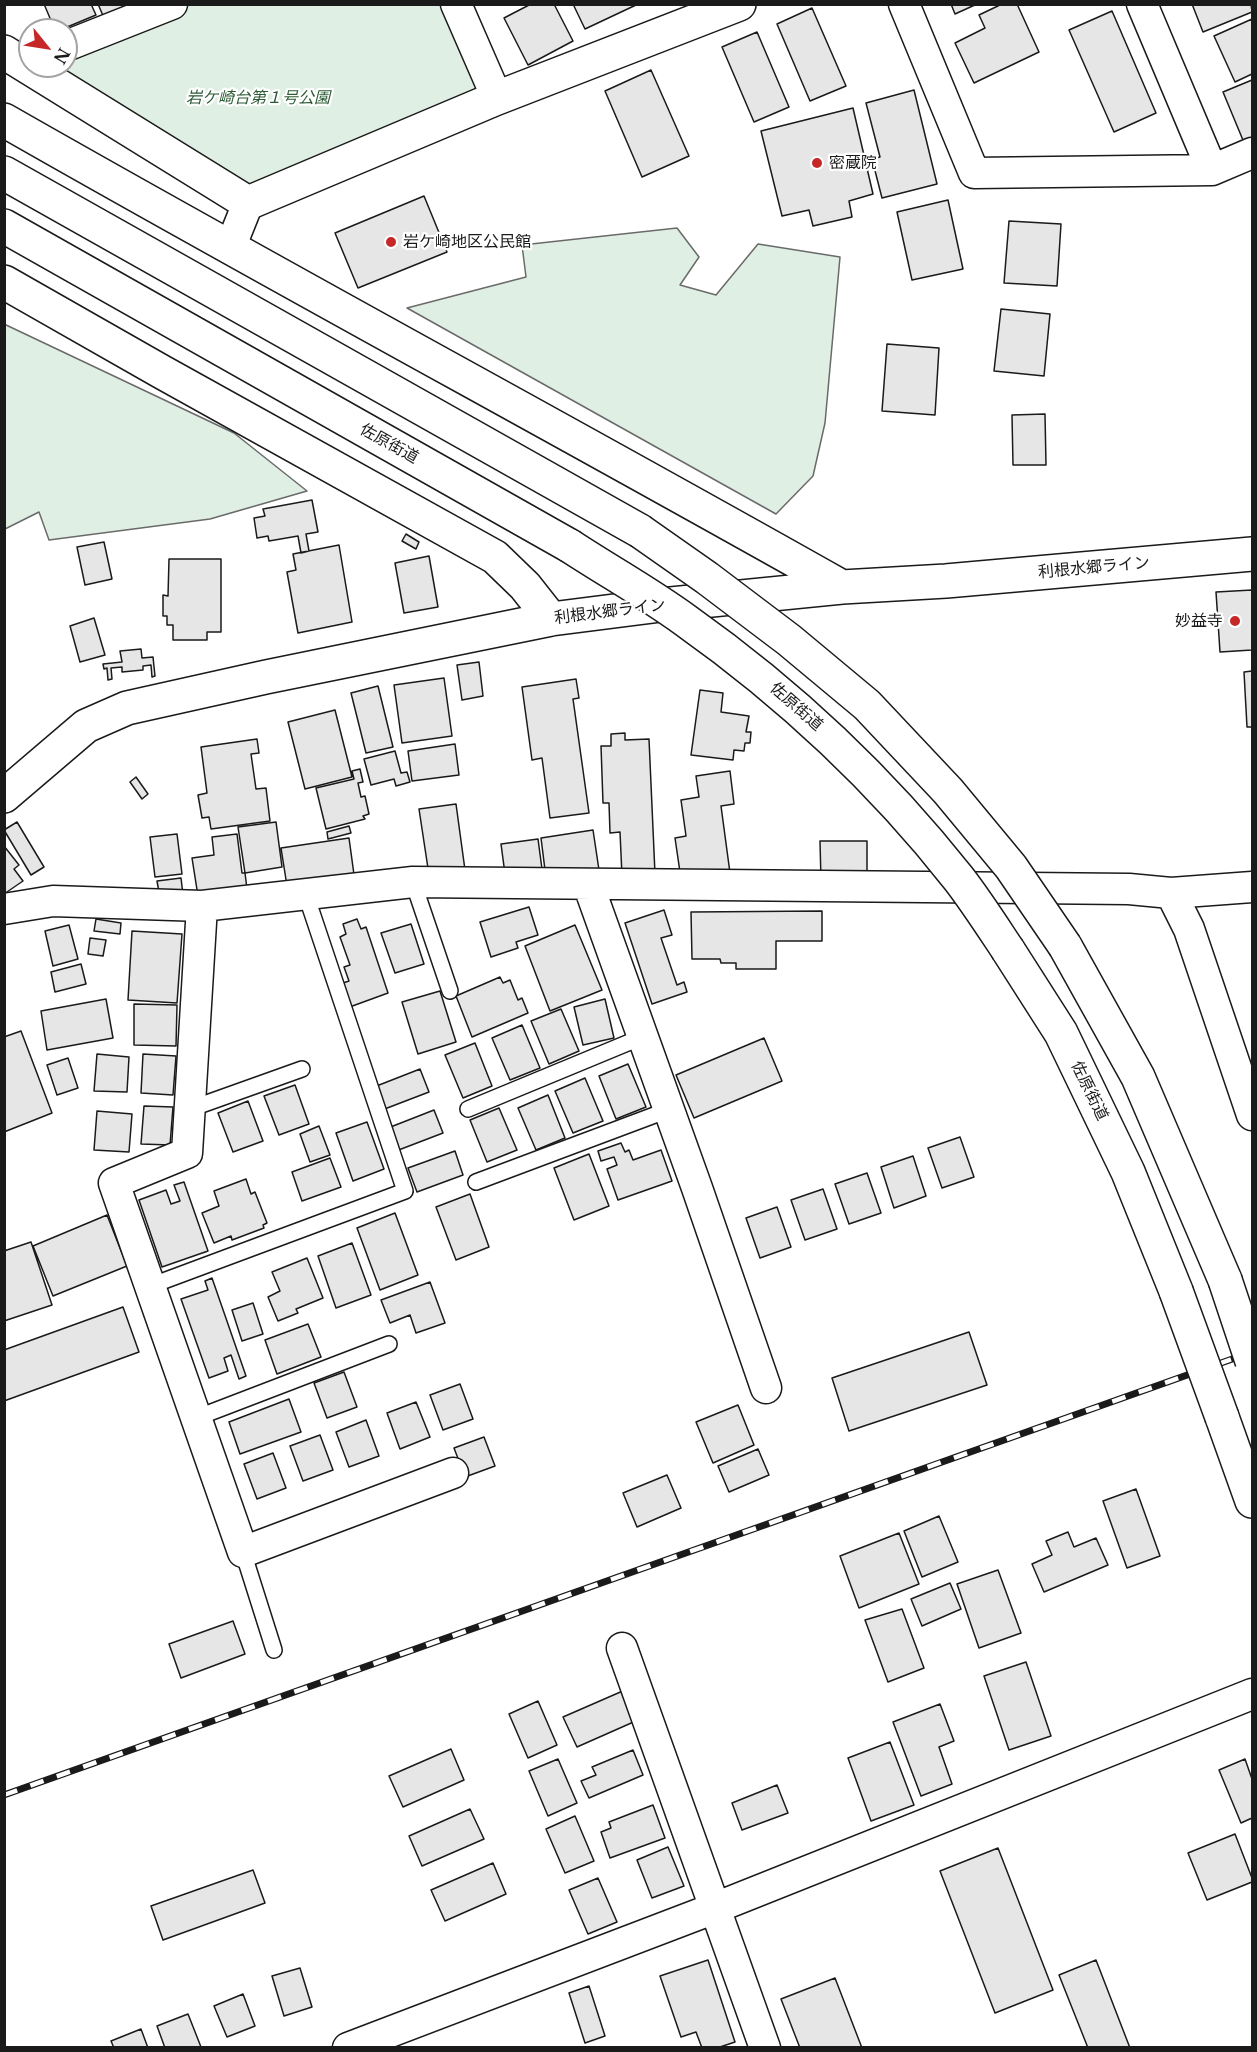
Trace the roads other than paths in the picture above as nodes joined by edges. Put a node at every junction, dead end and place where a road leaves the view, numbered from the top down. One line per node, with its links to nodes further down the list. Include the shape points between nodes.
1 (171, 4): 6 (street)
2 (456, 4): 8 (street)
3 (739, 4): 8 (main road)
4 (904, 4): 11 (street, via 974,173)
5 (1142, 4): 11 (street)
6 (78, 41)
7 (49, 78): 13 (main road)
8 (497, 98): 13 (main road)
9 (4, 120): 15 (main road)
10 (1252, 153): 11 (street)
11 (1212, 170)
12 (4, 173): 38 (main road, bridge, via 640,531 789,640 867,705 948,791 1011,867 1065,946 1138,1077 1225,1281)
13 (248, 203): 15 (street)
14 (4, 226): 42 (main road, 佐原街道, bridge, via 570,546 684,619 756,673 831,738 897,806 959,879 1061,1033 1128,1172)
15 (230, 248): 18 (main road)
16 (4, 282): 19 (main road, via 495,556)
17 (1252, 554): 18 (main road, 利根水郷ライン)
18 (842, 587): 19 (main road, 利根水郷ライン)
19 (551, 619): 20 (main road, 利根水郷ライン, via 127,708 86,726)
20 (4, 796)
21 (413, 882): 22 (street); 25 (street); 28 (lane)
22 (588, 884): 24 (street, via 1129,889); 29 (street)
23 (1252, 887): 24 (street)
24 (1171, 893): 34 (street, via 1189,929)
25 (306, 895): 26 (street); 36 (lane, via 405,1191)
26 (202, 906): 27 (street, via 53,901); 31 (street)
27 (4, 909)
28 (450, 990)
29 (642, 1037): 32 (lane); 33 (street)
30 (302, 1069): 31 (lane)
31 (190, 1109): 36 (street, via 187,1153 114,1183)
32 (468, 1109)
33 (668, 1110): 35 (lane); 39 (street)
34 (1252, 1115)
35 (476, 1182)
36 (150, 1286): 40 (street)
37 (389, 1344): 40 (lane)
38 (1252, 1361)
39 (766, 1388)
40 (196, 1418): 43 (street)
41 (453, 1473): 43 (street)
42 (1252, 1501)
43 (243, 1552): 45 (lane)
44 (622, 1648): 47 (street)
45 (274, 1650)
46 (1250, 1704): 47 (street)
47 (715, 1908): 48 (street); 49 (street)
48 (348, 2048)
49 (765, 2048)

